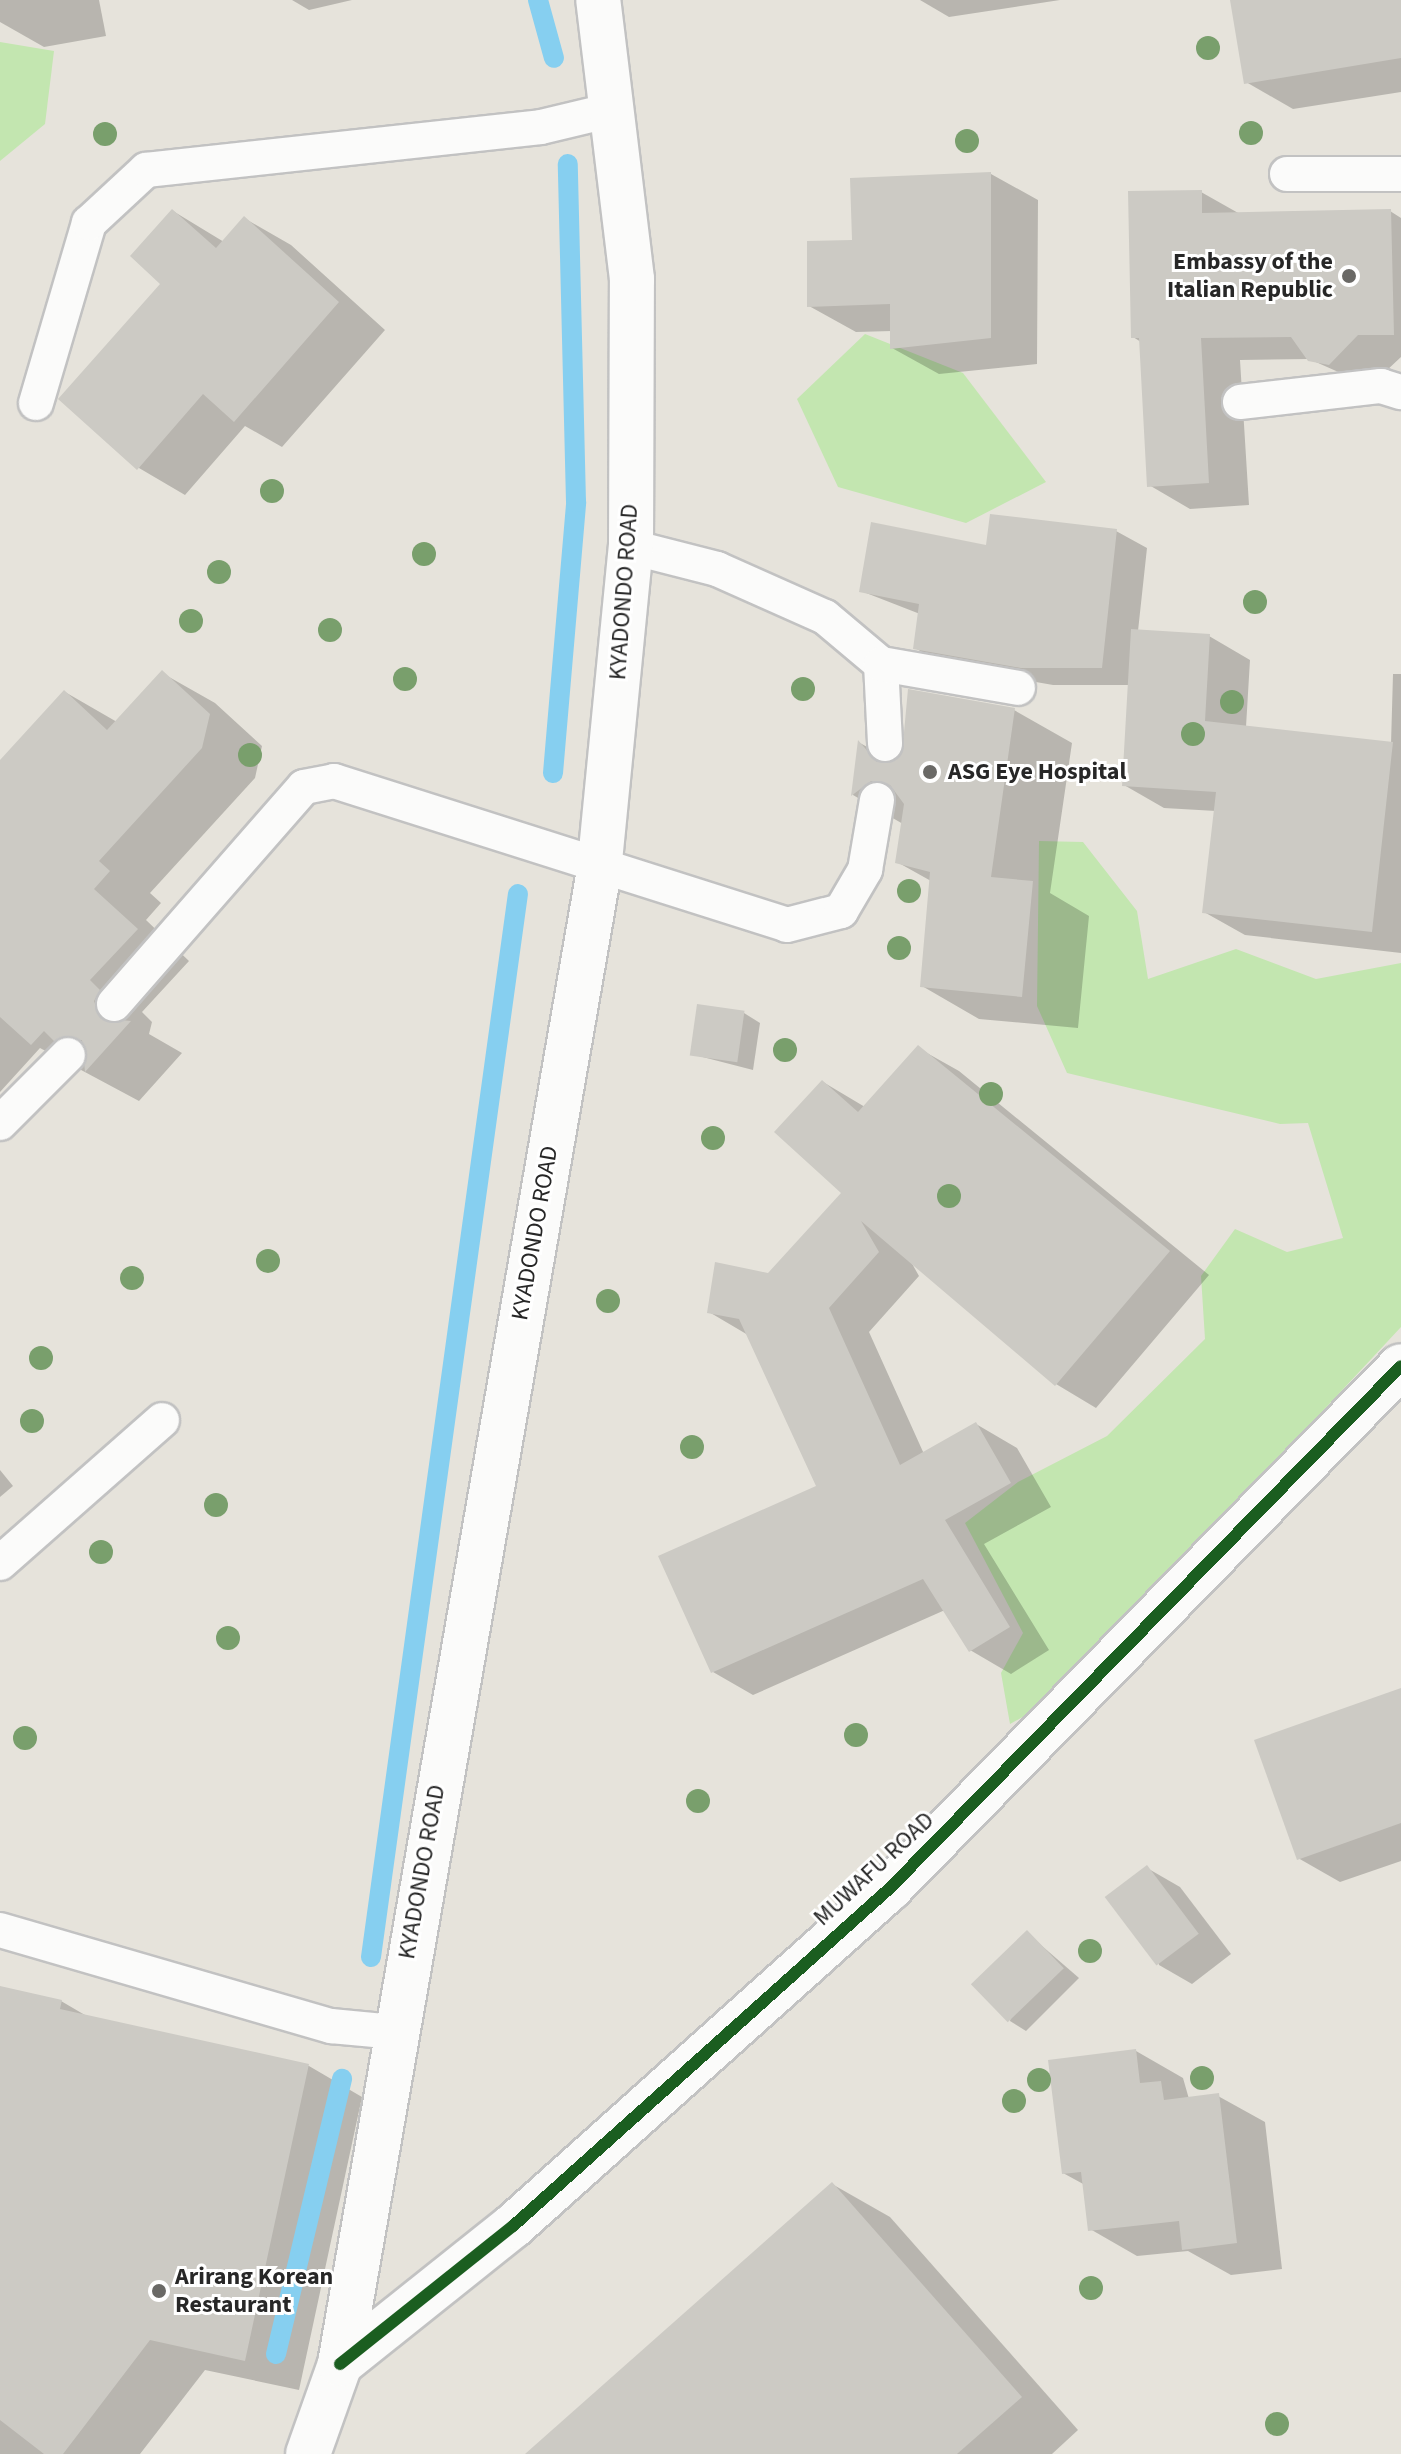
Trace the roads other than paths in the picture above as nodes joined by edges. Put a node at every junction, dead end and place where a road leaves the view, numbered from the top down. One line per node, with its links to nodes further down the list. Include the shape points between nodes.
1 (598, 0): 2 (main road, KYADONDO ROAD)
2 (612, 110): 7 (lane, via 541,127 146,170 89,223); 8 (main road, KYADONDO ROAD, via 632,279)
3 (1287, 174): 4 (lane)
4 (1401, 174)
5 (1401, 392): 6 (lane, via 1381,386)
6 (1240, 402)
7 (36, 403)
8 (631, 547): 9 (lane, via 717,569 825,617); 13 (main road, KYADONDO ROAD)
9 (881, 664): 10 (lane); 11 (lane)
10 (1018, 688)
11 (885, 744)
12 (877, 800): 13 (lane, via 865,870 841,911 787,925)
13 (599, 871): 14 (lane, via 334,781 304,787); 21 (main road, KYADONDO ROAD)
14 (114, 1004)
15 (68, 1055): 16 (lane)
16 (0, 1123)
17 (1401, 1366): 22 (main road, MUWAFU ROAD, via 890,1888 513,2226)
18 (162, 1420): 19 (lane)
19 (0, 1563)
20 (0, 1930): 21 (lane, via 331,2026)
21 (394, 2032): 22 (main road, KYADONDO ROAD)
22 (340, 2364): 23 (main road, KYADONDO ROAD)
23 (308, 2454)

